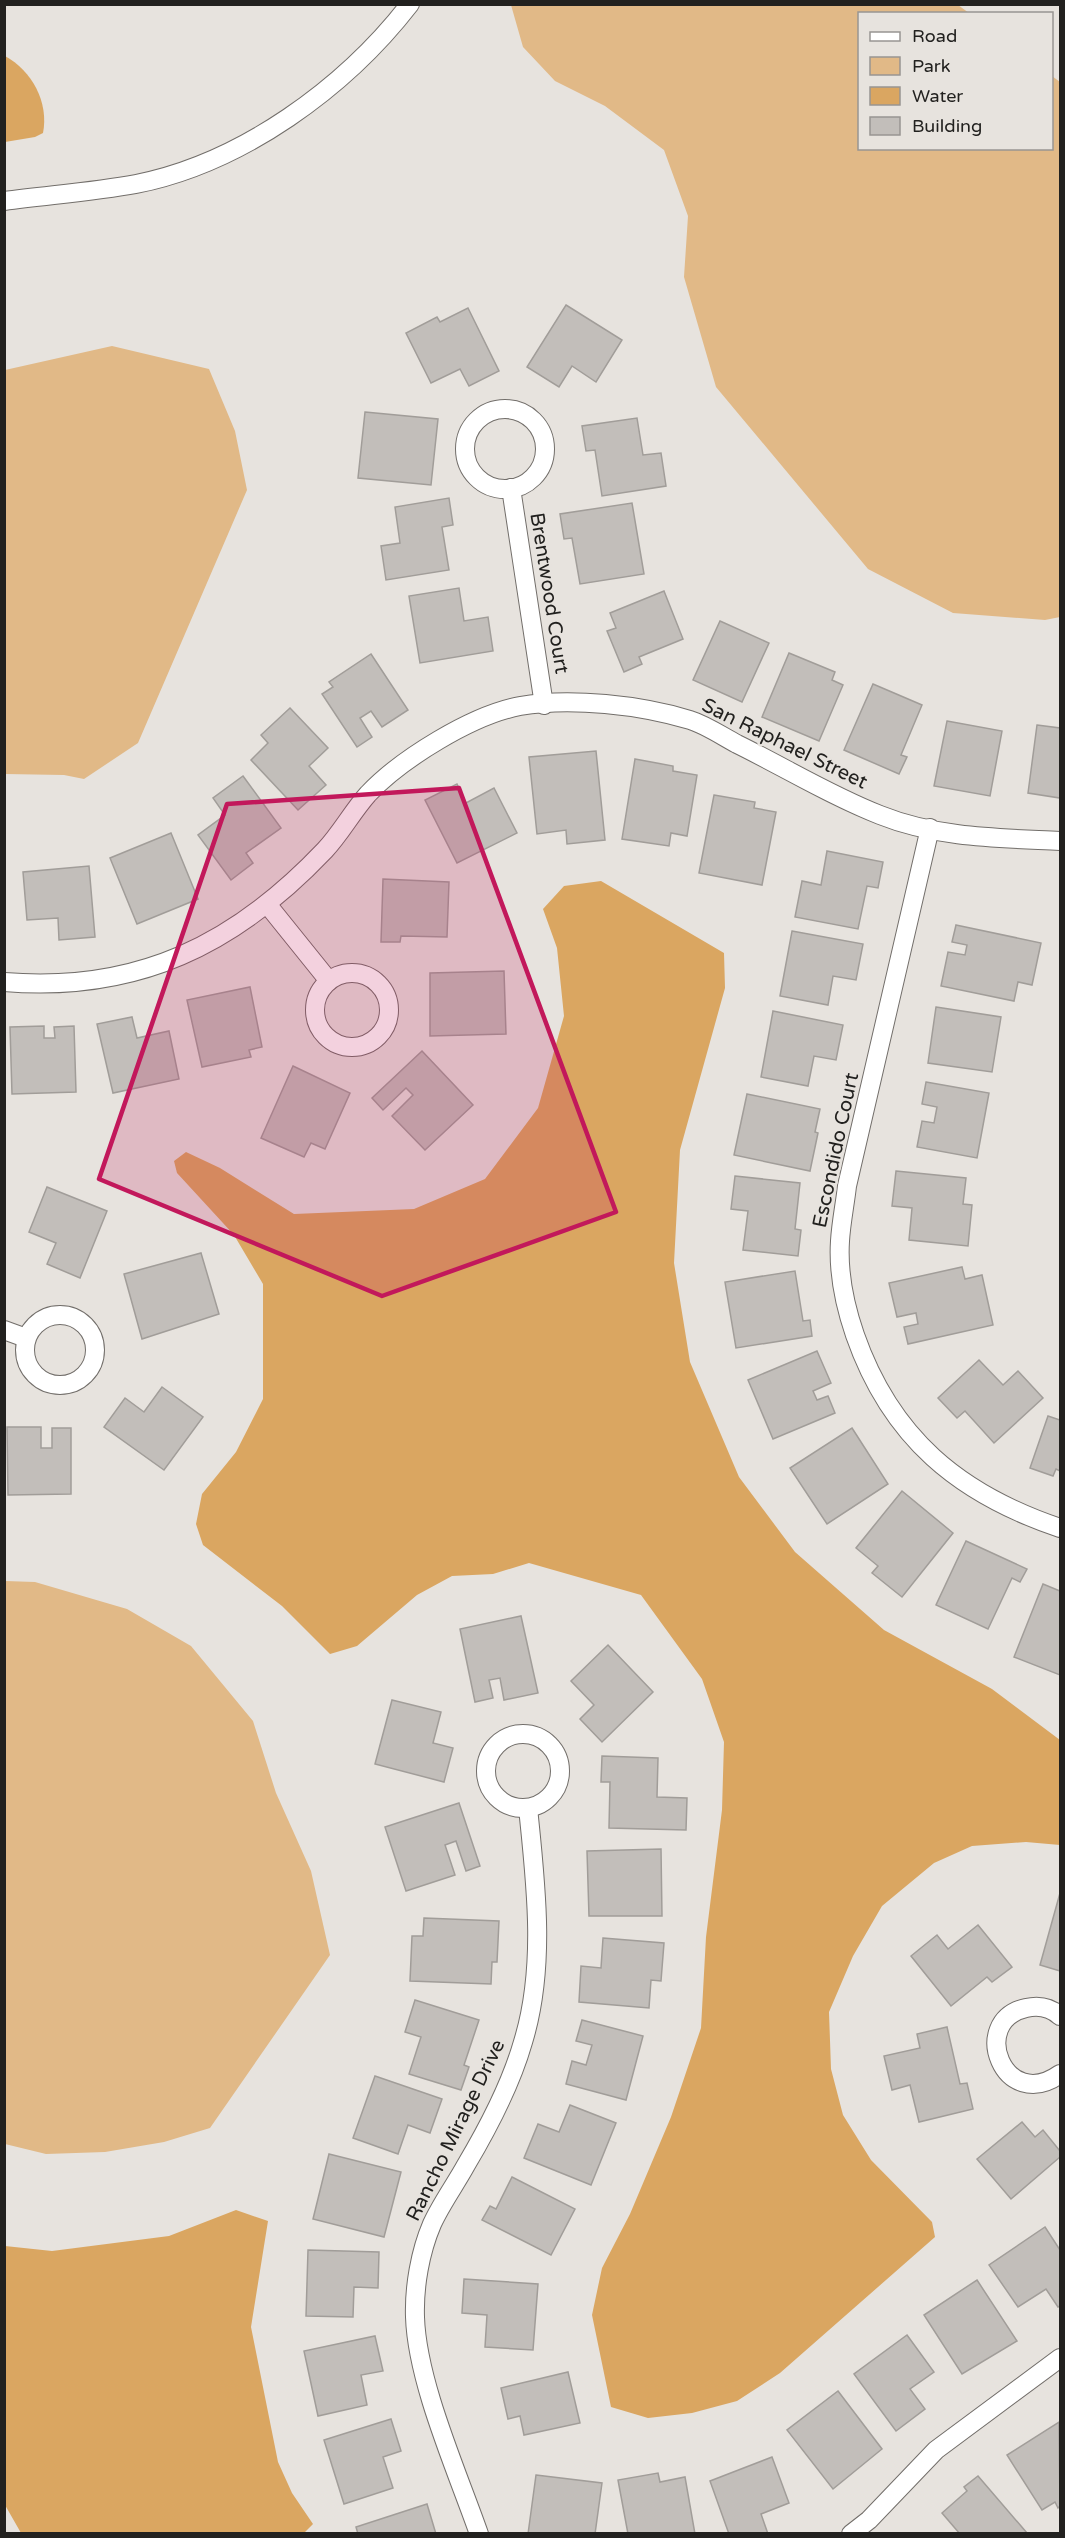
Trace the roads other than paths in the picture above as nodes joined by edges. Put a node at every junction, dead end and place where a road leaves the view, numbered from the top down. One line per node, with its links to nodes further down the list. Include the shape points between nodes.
1 (410, 4): 2 (street, via 390,30 298,114 246,142 198,165 137,184)
2 (4, 201)
3 (511, 488): 3 (street, via 531,480 540,470 545,456 544,440 530,417 505,409 479,419 471,429 465,454 478,478 489,486); 4 (street, Brentwood Court)
4 (544, 705): 5 (street, San Raphael Street, via 579,703 636,708 691,720 880,815); 7 (street, San Raphael Street, via 520,706 492,714 402,763 368,794 327,848)
5 (930, 828): 6 (street, San Raphael Street, via 973,837); 12 (street, Escondido Court, via 848,1186 839,1242 844,1294 873,1380 914,1439 950,1473 982,1495)
6 (1060, 841)
7 (267, 904): 8 (street); 9 (street, San Raphael Street, via 210,944 164,964 48,985)
8 (329, 981): 8 (street, via 316,1002 316,1020 322,1031 342,1046 355,1047 378,1038 390,1015 383,988 374,979 354,973)
9 (4, 982)
10 (4, 1330): 11 (street)
11 (26, 1338)
12 (1060, 1528)
13 (528, 1808): 13 (street, via 548,1800 556,1790 560,1764 550,1745 522,1734 498,1743 485,1766 493,1795 515,1808); 17 (street, Rancho Mirage Drive, via 537,1894 535,1975 524,2042 498,2104 432,2223 417,2283 415,2318 422,2364)
14 (1060, 2016): 15 (street, via 1043,2007 1020,2009 1008,2016 996,2040 997,2056 1013,2078 1040,2084)
15 (1060, 2074)
16 (1060, 2358): 18 (street, via 936,2450)
17 (479, 2534)
18 (851, 2534)

